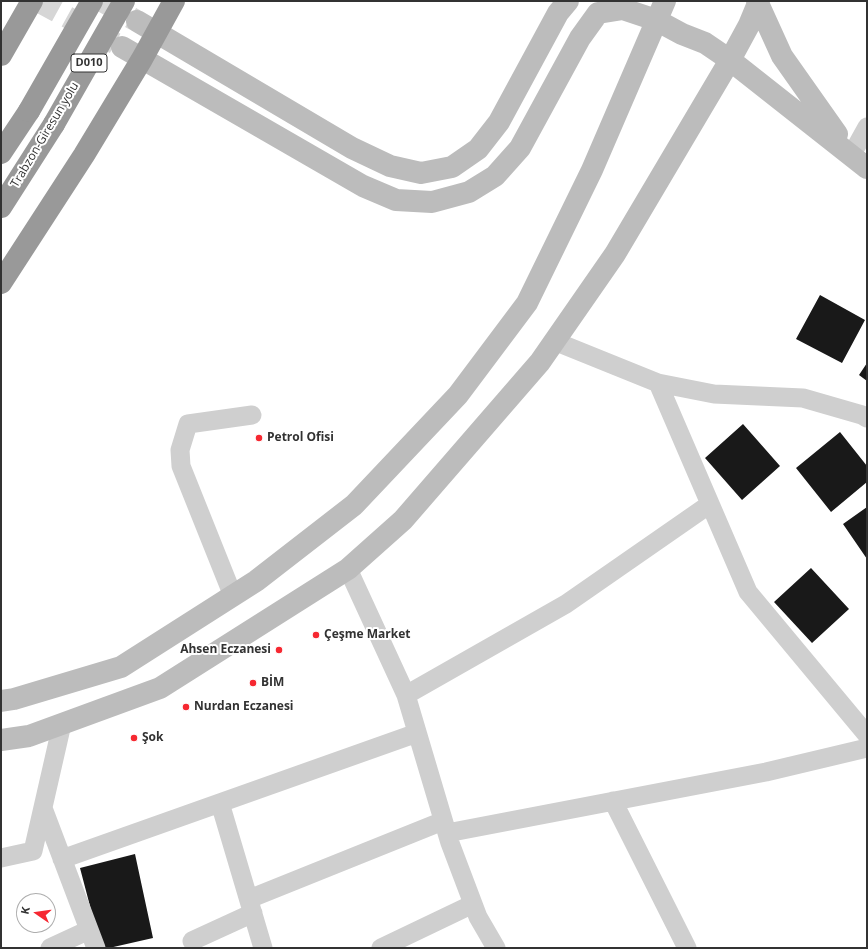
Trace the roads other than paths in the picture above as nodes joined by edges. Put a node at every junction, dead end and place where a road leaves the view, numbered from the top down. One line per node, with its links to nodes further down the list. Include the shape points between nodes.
1 (32, 1): 11 (highway)
2 (92, 1): 15 (highway, D010, bridge, via 29,111)
3 (124, 1): 17 (highway, Trabzon-Giresun yolu / D010, bridge, via 54,124)
4 (174, 1): 9 (highway)
5 (568, 1): 9 (main road, via 558,13 499,122 478,148 452,167 421,173 390,166 352,148)
6 (758, 2): 13 (main road); 16 (main road, via 782,56)
7 (660, 10): 12 (main road, via 623,9 598,13 580,38 520,148 495,176 469,192 432,202 396,200 362,186); 13 (main road, via 682,34 705,43); 25 (main road, via 592,170 522,309 458,395 354,505)
8 (137, 21): 9 (main road)
9 (157, 32): 12 (highway)
10 (122, 47): 12 (main road)
11 (1, 55)
12 (142, 58): 18 (highway, via 84,155)
13 (730, 60): 16 (main road); 19 (main road, via 615,254)
14 (867, 127): 16 (street)
15 (1, 153)
16 (860, 161)
17 (1, 207)
18 (1, 283)
19 (554, 341): 20 (street); 24 (main road, via 540,362 403,520)
20 (658, 384): 22 (street, via 714,394 804,398); 23 (street)
21 (252, 416): 25 (street, via 188,424 180,450 181,466)
22 (867, 418)
23 (710, 504): 26 (street, via 566,604); 30 (street, via 748,592)
24 (348, 569): 26 (street); 28 (main road, via 160,688)
25 (233, 596): 27 (main road, via 121,667)
26 (406, 695): 29 (street)
27 (1, 701)
28 (62, 724): 31 (main road, via 29,736); 35 (street)
29 (417, 733): 34 (street); 36 (street)
30 (867, 735)
31 (1, 740)
32 (867, 748): 33 (street, via 766,772)
33 (613, 801): 36 (street); 48 (street)
34 (220, 803): 38 (street); 40 (street)
35 (42, 808): 37 (street, via 33,851); 38 (street)
36 (445, 827): 39 (street); 40 (street)
37 (1, 858)
38 (62, 859): 41 (street)
39 (473, 904): 46 (street); 47 (street, via 478,918)
40 (251, 906): 42 (street); 45 (street)
41 (89, 930): 43 (street); 44 (street)
42 (192, 941)
43 (50, 948)
44 (96, 948)
45 (263, 948)
46 (381, 948)
47 (496, 948)
48 (686, 948)

